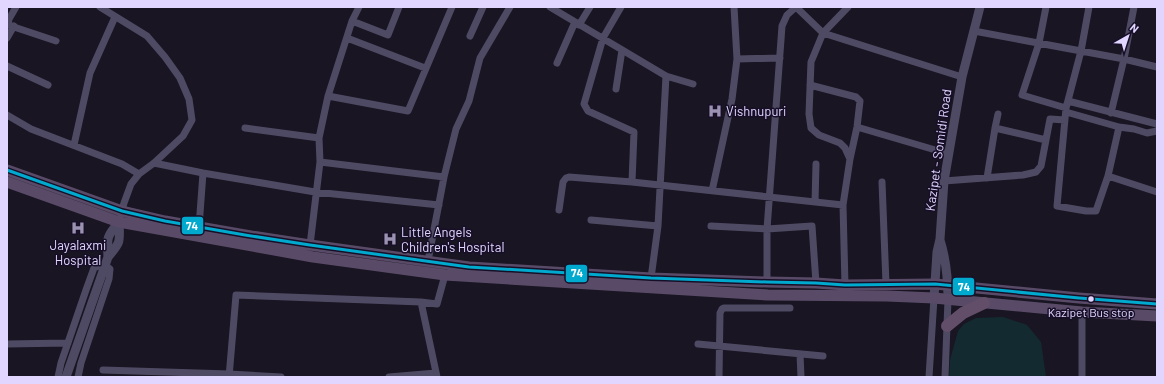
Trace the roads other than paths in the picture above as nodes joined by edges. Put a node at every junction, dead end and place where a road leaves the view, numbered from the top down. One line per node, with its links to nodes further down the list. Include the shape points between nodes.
1 (16, 7): 21 (street, via 8,22 8,25)
2 (100, 7): 18 (street)
3 (359, 7): 19 (street)
4 (399, 7): 19 (street, via 388,35)
5 (452, 7): 38 (street)
6 (483, 7): 24 (street)
7 (510, 7): 68 (street, via 480,58 469,101 456,129)
8 (590, 7): 20 (street)
9 (622, 7): 27 (street)
10 (734, 7): 33 (street)
11 (796, 7): 23 (street); 32 (street, via 787,15 782,26)
12 (848, 7): 23 (street)
13 (980, 7): 22 (street, Kazipet - Somidi Road)
14 (1046, 7): 29 (street)
15 (1088, 7): 31 (street)
16 (1134, 7): 34 (street)
17 (555, 8): 20 (street)
18 (115, 17): 58 (street, via 90,73); 62 (street, via 148,36 180,78 189,99 192,120 183,136)
19 (352, 21): 26 (street)
20 (577, 23): 27 (street); 35 (street)
21 (14, 26): 25 (street); 28 (street)
22 (974, 31): 29 (street); 40 (street, Kazipet - Somidi Road)
23 (823, 33): 40 (street); 43 (street, via 811,62)
24 (470, 36)
25 (7, 38)
26 (347, 38): 38 (street); 45 (street)
27 (603, 38): 30 (street); 72 (street, via 584,104 588,111 634,132)
28 (56, 41)
29 (1039, 43): 31 (street); 46 (street, via 1022,95)
30 (622, 50): 39 (street); 44 (street)
31 (1081, 51): 34 (street); 46 (street)
32 (780, 58): 33 (street); 78 (street)
33 (737, 59): 75 (street, via 732,99)
34 (1124, 59): 37 (street); 47 (street)
35 (557, 63)
36 (7, 66): 42 (street)
37 (1157, 67)
38 (425, 68): 45 (street, via 408,111)
39 (666, 76): 41 (street); 74 (street)
40 (962, 77): 59 (street, Kazipet - Somidi Road)
41 (693, 84)
42 (48, 85)
43 (810, 85): 51 (street, via 859,99); 60 (street, via 811,128 840,144)
44 (616, 89)
45 (328, 96): 56 (street)
46 (1066, 110): 47 (street); 52 (street); 57 (street, via 1050,119); 67 (street, via 1057,206 1096,211)
47 (1111, 113): 50 (street)
48 (998, 114): 54 (street)
49 (7, 115): 58 (street, via 31,129)
50 (1157, 124)
51 (857, 127): 59 (street); 60 (street)
52 (1119, 127): 55 (street, via 1147,133); 67 (street)
53 (245, 128): 56 (street)
54 (995, 128): 57 (street); 69 (street)
55 (1157, 131)
56 (319, 138): 61 (street)
57 (1046, 140): 69 (street, via 1041,166 1036,172)
58 (74, 145): 66 (street, via 122,164)
59 (949, 154): 70 (street, Kazipet - Somidi Road)
60 (850, 159): 81 (street)
61 (320, 162): 68 (street); 76 (street)
62 (154, 163): 65 (street); 66 (street)
63 (816, 164): 79 (street)
64 (7, 170): 83 (main road)
65 (203, 173): 76 (street); 88 (street)
66 (139, 174): 83 (street, via 131,184)
67 (1108, 176): 77 (street)
68 (444, 178): 80 (street)
69 (987, 178): 70 (street)
70 (944, 181): 90 (street, Kazipet - Somidi Road)
71 (7, 182): 85 (main road)
72 (632, 182): 74 (street); 82 (street, via 566,178 563,182)
73 (882, 182): 98 (street)
74 (660, 185): 75 (street); 86 (street)
75 (712, 190): 78 (street)
76 (316, 192): 80 (street); 91 (street)
77 (1157, 192)
78 (769, 197): 79 (street); 89 (street)
79 (815, 202): 81 (street)
80 (439, 205): 92 (street)
81 (843, 205): 100 (street)
82 (559, 210)
83 (122, 211): 85 (street); 88 (main road)
84 (591, 220): 86 (street)
85 (119, 222): 93 (street, via 119,244); 94 (main road, via 313,257)
86 (658, 226): 95 (street)
87 (711, 226): 89 (street)
88 (199, 227): 91 (main road)
89 (767, 229): 96 (street); 97 (street, via 812,226)
90 (940, 239): 99 (street, Kazipet - Somidi Road); 101 (street)
91 (310, 246): 92 (main road)
92 (428, 261): 95 (main road, via 469,267)
93 (106, 264): 112 (street, via 94,268); 121 (street); 122 (street, via 110,269 109,279)
94 (445, 275): 102 (main road, via 768,294); 104 (street, via 437,304)
95 (651, 278): 96 (main road)
96 (767, 282): 97 (main road)
97 (816, 283): 100 (main road)
98 (886, 284): 99 (main road); 100 (main road)
99 (935, 284): 101 (main road); 102 (street, Kazipet - Somidi Road)
100 (845, 285)
101 (948, 285): 103 (street); 106 (main road)
102 (934, 298): 103 (main road); 127 (street)
103 (948, 300): 105 (main road); 110 (street)
104 (421, 302): 118 (street, via 236,295); 119 (street)
105 (984, 303): 108 (main road); 110 (highway, via 963,313)
106 (1157, 304)
107 (790, 308): 114 (street, via 722,309)
108 (1082, 312): 109 (main road); 129 (street)
109 (1157, 316)
110 (947, 326): 128 (street)
111 (7, 344): 112 (street)
112 (68, 344): 120 (street)
113 (698, 344): 114 (street)
114 (719, 346): 115 (street); 125 (street)
115 (800, 354): 116 (street); 126 (street)
116 (823, 356)
117 (103, 370): 118 (street)
118 (229, 375): 123 (street)
119 (437, 375): 124 (street)
120 (58, 377)
121 (66, 377)
122 (78, 377)
123 (281, 377)
124 (389, 377)
125 (719, 377)
126 (801, 377)
127 (929, 377)
128 (945, 377)
129 (1082, 377)

